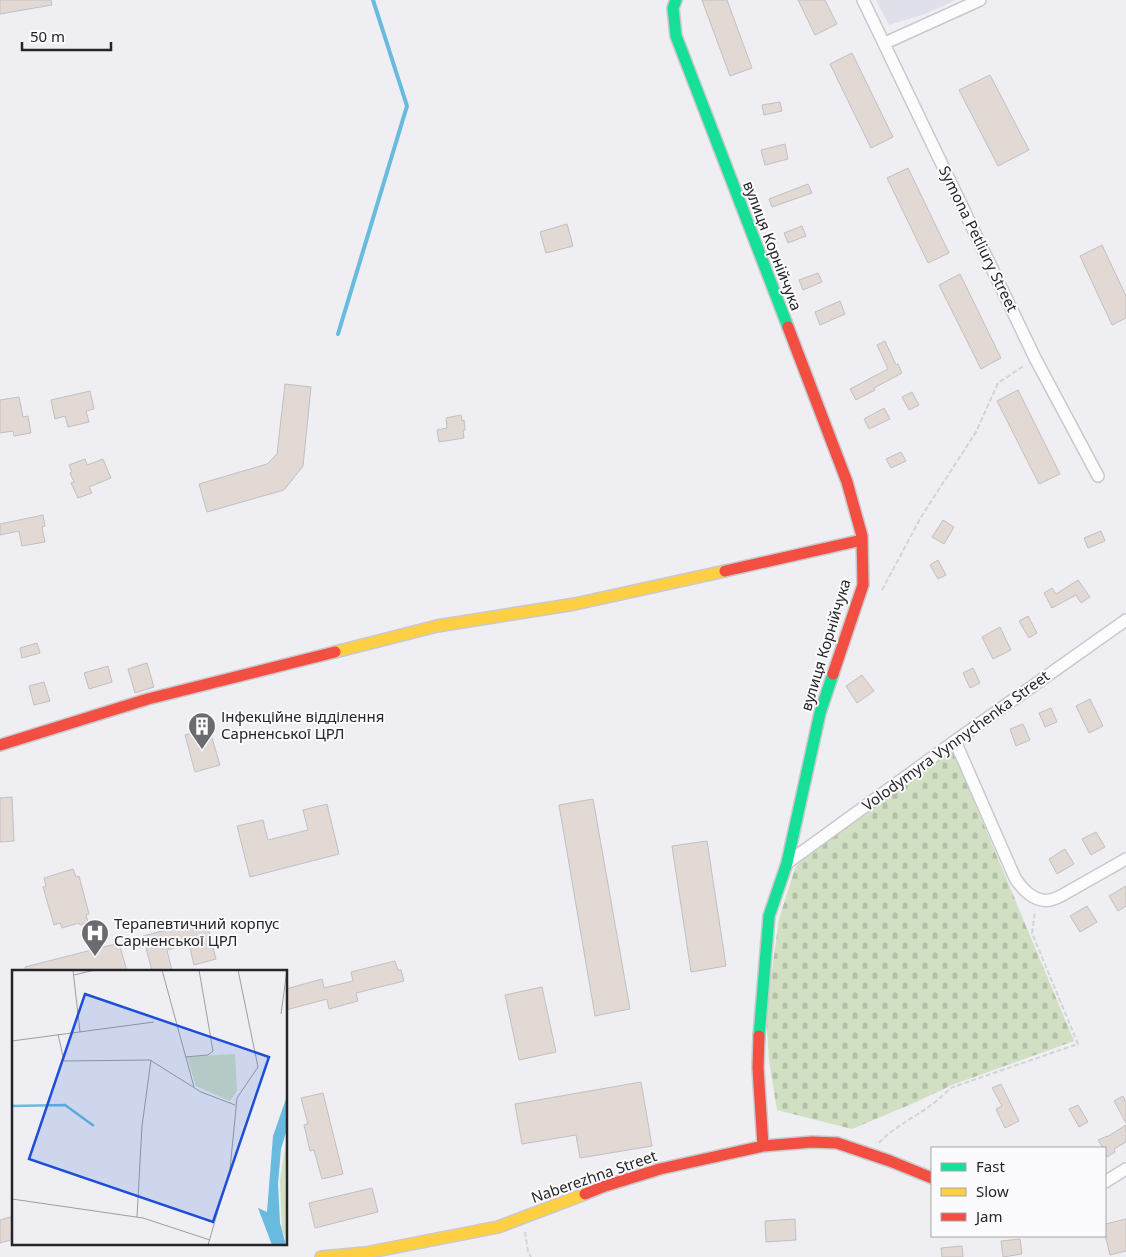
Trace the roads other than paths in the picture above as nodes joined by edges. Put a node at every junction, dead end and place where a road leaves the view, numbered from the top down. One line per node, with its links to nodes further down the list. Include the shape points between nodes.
1 (676, 0): 6 (street, вулиця Корнійчука, via 673,8 676,36 847,482)
2 (863, 0): 4 (street, Symona Petliury Street)
3 (980, 0): 4 (street)
4 (885, 43): 5 (street, Symona Petliury Street, via 1035,358)
5 (1098, 476)
6 (862, 540): 9 (street, via 575,604 437,626 148,699); 11 (street, вулиця Корнійчука, via 863,585 820,712)
7 (1126, 620): 8 (street, Volodymyra Vynnychenka Street)
8 (955, 741): 10 (street, via 1015,878 1036,898 1050,900 1064,894); 11 (street, Volodymyra Vynnychenka Street)
9 (0, 745)
10 (1126, 859)
11 (787, 863): 12 (street, вулиця Корнійчука, via 770,916 761,998 758,1068)
12 (763, 1146): 14 (street, Naberezhna Street, via 837,1143); 16 (street, Naberezhna Street, via 660,1169 605,1186 498,1227 365,1253)
13 (1126, 1169): 15 (street)
14 (931, 1178)
15 (1106, 1181)
16 (321, 1257)

